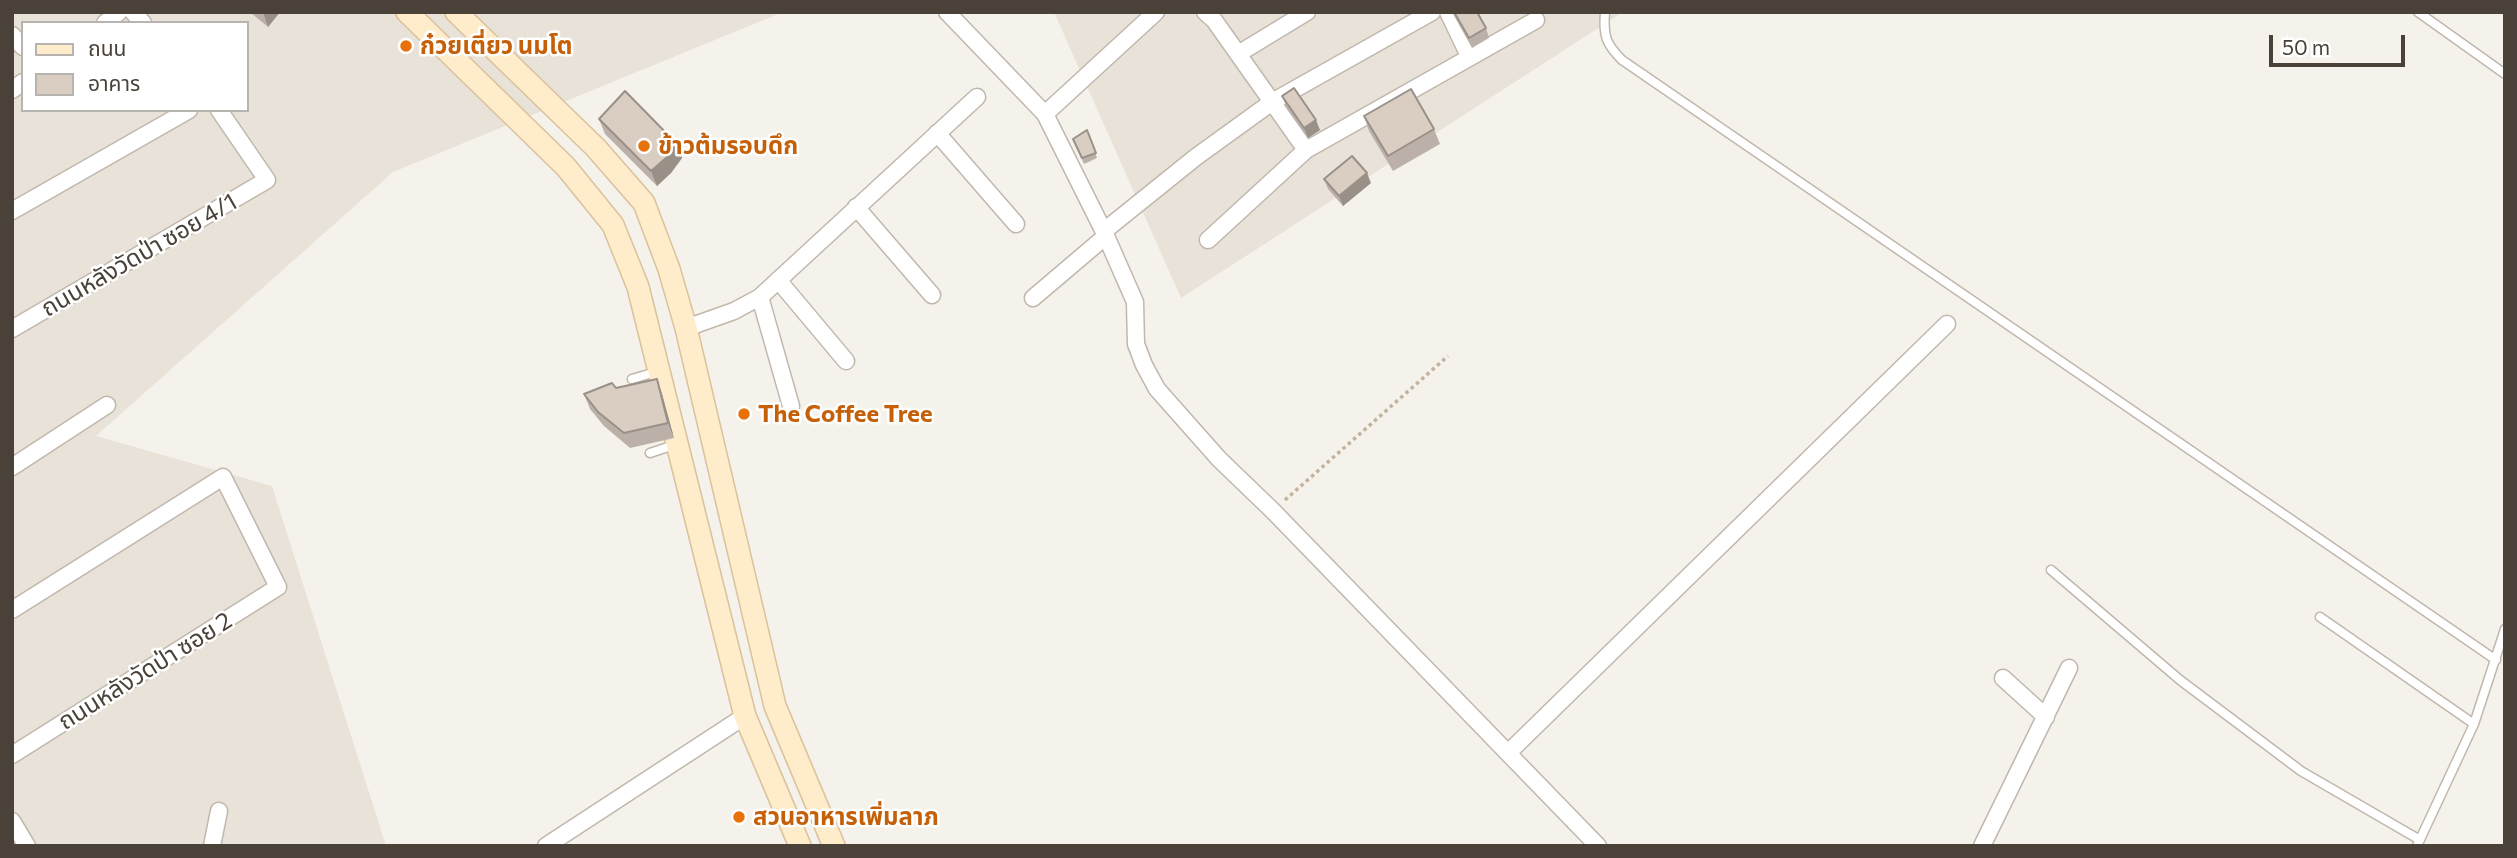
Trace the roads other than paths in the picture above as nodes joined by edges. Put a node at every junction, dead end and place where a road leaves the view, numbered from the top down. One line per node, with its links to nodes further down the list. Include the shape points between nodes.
1 (407, 12): 35 (street, via 566,167 613,225 638,287)
2 (456, 12): 32 (street, via 596,148 644,203)
3 (947, 12): 19 (street)
4 (1156, 12): 19 (street)
5 (1205, 12): 12 (street)
6 (1307, 12): 12 (street)
7 (1432, 12): 16 (street)
8 (1448, 12): 13 (street)
9 (1605, 12): 46 (lane, via 1608,46 1622,61)
10 (2418, 12): 14 (lane)
11 (1536, 20): 13 (street)
12 (1238, 54): 16 (street)
13 (1469, 57): 21 (street)
14 (2505, 74)
15 (976, 97): 20 (street)
16 (1272, 102): 21 (street); 25 (street, via 1196,157)
17 (185, 112): 23 (street)
18 (220, 112): 33 (street, ถนนหลังวัดป่า ซอย 4/1, via 267,180)
19 (1045, 114): 25 (street)
20 (937, 133): 22 (street); 24 (street)
21 (1306, 150): 26 (street)
22 (856, 207): 27 (street); 28 (street)
23 (12, 211)
24 (1016, 224)
25 (1105, 234): 30 (street); 52 (street, via 1135,302 1136,344 1157,389 1219,459)
26 (1208, 240)
27 (778, 280): 29 (street); 34 (street)
28 (932, 295)
29 (760, 296): 32 (street); 38 (street)
30 (1033, 298)
31 (1947, 324): 52 (street)
32 (686, 328): 61 (street, via 775,706)
33 (12, 329)
34 (846, 361)
35 (659, 371): 36 (lane); 39 (street)
36 (632, 379)
37 (107, 405): 41 (street)
38 (791, 406)
39 (677, 444): 40 (lane); 49 (street)
40 (650, 453)
41 (12, 467)
42 (2051, 570): 56 (lane, via 2180,680 2301,771)
43 (12, 610): 53 (street, ถนนหลังวัดป่า ซอย 2, via 223,477 278,587)
44 (2320, 617): 51 (lane)
45 (2505, 629): 46 (lane)
46 (2496, 660): 51 (lane)
47 (2069, 668): 50 (street)
48 (2003, 678): 50 (street)
49 (745, 716): 59 (street); 60 (street)
50 (2046, 717): 63 (street)
51 (2474, 724): 56 (lane)
52 (1508, 753): 62 (street)
53 (12, 755)
54 (219, 811): 58 (street)
55 (12, 821): 57 (street)
56 (2419, 843)
57 (27, 846)
58 (212, 846)
59 (546, 846)
60 (800, 846)
61 (834, 846)
62 (1598, 846)
63 (1982, 846)

